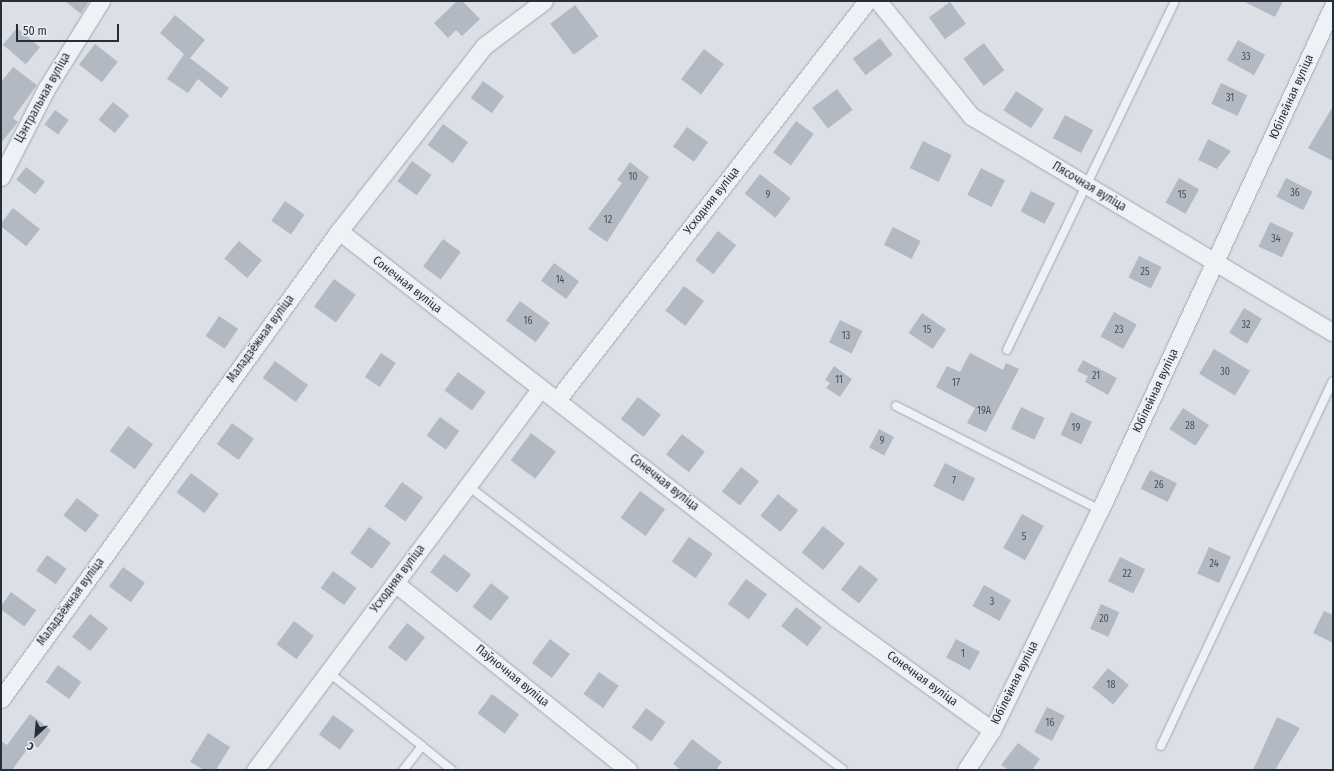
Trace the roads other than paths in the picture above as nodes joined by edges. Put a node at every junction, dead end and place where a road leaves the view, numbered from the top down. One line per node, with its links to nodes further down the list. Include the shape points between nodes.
1 (101, 1): 7 (street, Цэнтральная вуліца, via 46,89)
2 (544, 1): 9 (street, Маладзёжная вуліца, via 484,46)
3 (867, 1): 15 (street, Усходняя вуліца)
4 (878, 1): 8 (street, Пясочная вуліца, via 971,116)
5 (1175, 1): 8 (lane)
6 (1333, 6): 10 (street, Юбілейная вуліца)
7 (1, 177)
8 (1086, 185): 10 (street, Пясочная вуліца); 12 (lane)
9 (339, 231): 14 (street, Сонечная вуліца); 21 (street, Маладзёжная вуліца)
10 (1216, 264): 11 (street, Пясочная вуліца); 18 (street, Юбілейная вуліца)
11 (1333, 333)
12 (1007, 350)
13 (1333, 381): 24 (lane)
14 (540, 389): 15 (street, Сонечная вуліца); 17 (street, Усходняя вуліца)
15 (557, 400): 22 (street, Сонечная вуліца, via 836,618)
16 (896, 406): 18 (lane)
17 (468, 486): 19 (street, Усходняя вуліца); 29 (lane)
18 (1100, 510): 22 (street, Юбілейная вуліца)
19 (395, 582): 20 (street, Усходняя вуліца); 28 (street, Паўночная вуліца)
20 (328, 672): 23 (lane); 25 (street, Усходняя вуліца)
21 (1, 699)
22 (992, 730): 30 (street, Юбілейная вуліца)
23 (422, 746): 26 (lane); 27 (lane)
24 (1161, 746)
25 (255, 770)
26 (404, 770)
27 (452, 770)
28 (628, 770)
29 (843, 770)
30 (966, 770)

